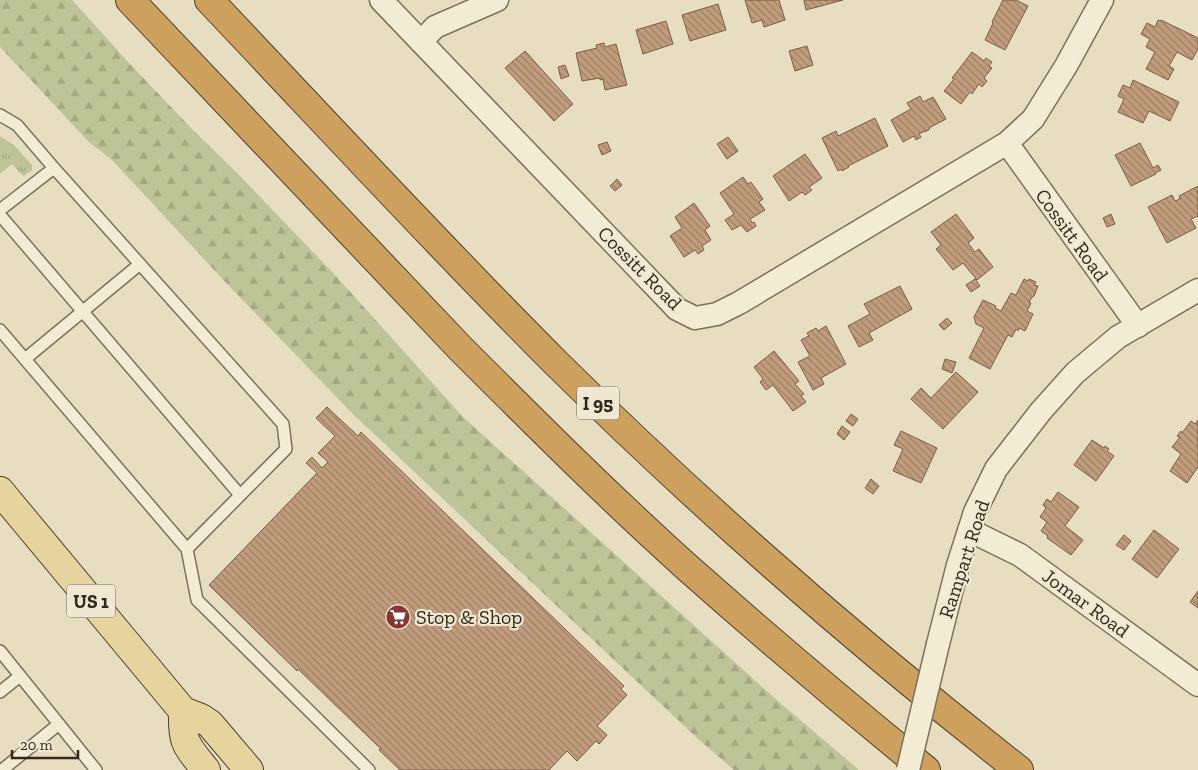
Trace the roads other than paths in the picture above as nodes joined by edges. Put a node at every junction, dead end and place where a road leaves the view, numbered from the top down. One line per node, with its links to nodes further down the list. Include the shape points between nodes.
1 (130, 0): 34 (highway, via 460,348 559,446 711,588)
2 (210, 0): 35 (highway, I 95, via 497,302 661,464 847,630)
3 (382, 0): 6 (street, Cossitt Road)
4 (497, 0): 6 (street, via 435,27)
5 (1102, 0): 8 (street, Cossitt Road, via 1033,119)
6 (421, 42): 8 (street, Cossitt Road, via 677,309 695,318 717,314 739,303)
7 (0, 115): 9 (lane, via 17,125)
8 (1006, 143): 15 (street, Cossitt Road)
9 (54, 168): 10 (lane); 12 (lane)
10 (0, 210)
11 (0, 215): 14 (lane)
12 (140, 264): 14 (lane); 19 (lane, via 283,424 286,449)
13 (1198, 290): 15 (street, Rampart Road)
14 (82, 311): 17 (lane); 19 (lane)
15 (1138, 326): 20 (street, Rampart Road, via 1118,337 1075,373 1041,411 996,469)
16 (0, 330): 17 (lane)
17 (25, 359): 21 (lane)
18 (0, 491): 26 (main road, US 1)
19 (240, 495): 21 (lane)
20 (969, 530): 24 (street, Jomar Road, via 1020,555); 33 (street, Rampart Road, bridge)
21 (187, 549): 32 (lane, via 197,600)
22 (0, 651): 23 (lane)
23 (20, 676): 25 (lane); 27 (lane)
24 (1198, 685)
25 (0, 692)
26 (183, 711): 30 (main road, via 185,743); 31 (main road, US 1, via 210,724)
27 (59, 724): 28 (lane); 29 (lane)
28 (2, 770)
29 (96, 770)
30 (206, 770)
31 (249, 770)
32 (369, 770)
33 (908, 770)
34 (926, 770)
35 (1019, 770)

